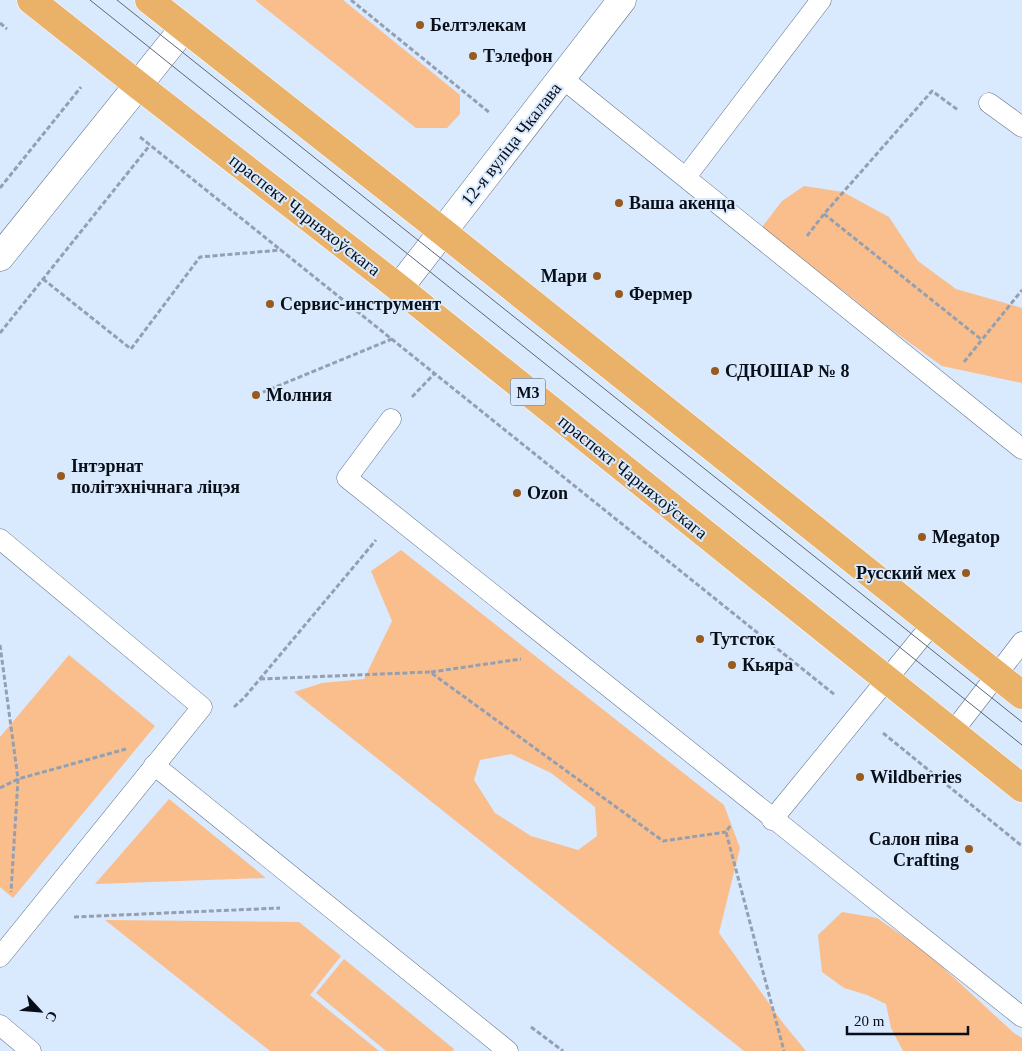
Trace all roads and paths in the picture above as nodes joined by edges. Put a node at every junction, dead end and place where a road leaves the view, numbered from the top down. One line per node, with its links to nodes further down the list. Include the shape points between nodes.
1 (31, 0): 8 (main road, праспект Чарняхоўскага / М3)
2 (149, 0): 6 (main road)
3 (351, 0): 12 (path)
4 (622, 0): 7 (street, 12-я вуліца Чкалава)
5 (821, 0): 15 (lane)
6 (184, 28): 8 (street); 18 (main road)
7 (562, 78): 15 (lane); 18 (street, 12-я вуліца Чкалава)
8 (138, 85): 11 (street); 23 (main road, праспект Чарняхоўскага / М3)
9 (989, 103): 13 (lane)
10 (962, 113): 17 (path, via 932,91)
11 (114, 115): 14 (path); 16 (path, via 81,87); 20 (street)
12 (495, 116)
13 (1022, 127)
14 (150, 145): 19 (path); 22 (path)
15 (686, 177): 21 (lane)
16 (0, 188)
17 (824, 214): 21 (path); 27 (path)
18 (443, 232): 23 (street, 12-я вуліца Чкалава); 33 (main road)
19 (282, 250): 22 (path, via 200,257 131,349); 26 (path)
20 (0, 257)
21 (788, 260): 28 (lane)
22 (43, 279): 25 (path)
23 (399, 288): 40 (main road, праспект Чарняхоўскага / М3)
24 (1022, 290): 27 (path)
25 (0, 334)
26 (392, 339): 29 (path); 41 (path)
27 (982, 340): 28 (path)
28 (944, 386): 31 (lane)
29 (256, 395)
30 (390, 419): 36 (lane, via 347,478)
31 (1022, 449)
32 (0, 539): 46 (lane, via 202,707)
33 (933, 623): 38 (main road); 40 (lane)
34 (1022, 642): 38 (lane)
35 (0, 645): 53 (path, via 18,779 10,920)
36 (566, 652): 37 (path); 48 (lane)
37 (430, 672): 39 (path); 50 (path, via 663,841)
38 (996, 674): 42 (main road); 45 (lane)
39 (260, 679)
40 (886, 680): 44 (lane); 45 (main road, праспект Чарняхоўскага / М3)
41 (834, 693): 43 (path); 44 (path)
42 (1022, 694)
43 (827, 701)
44 (859, 714): 49 (lane); 51 (path)
45 (952, 732): 47 (main road, праспект Чарняхоўскага / М3)
46 (154, 765): 52 (lane); 53 (lane)
47 (1022, 788)
48 (749, 801): 49 (lane); 50 (path)
49 (772, 820): 55 (lane)
50 (726, 832): 59 (path)
51 (1022, 846)
52 (328, 906): 53 (path); 58 (lane)
53 (30, 919): 54 (lane)
54 (0, 957)
55 (1022, 1017)
56 (0, 1025): 57 (lane)
57 (31, 1051)
58 (508, 1051)
59 (784, 1051)

